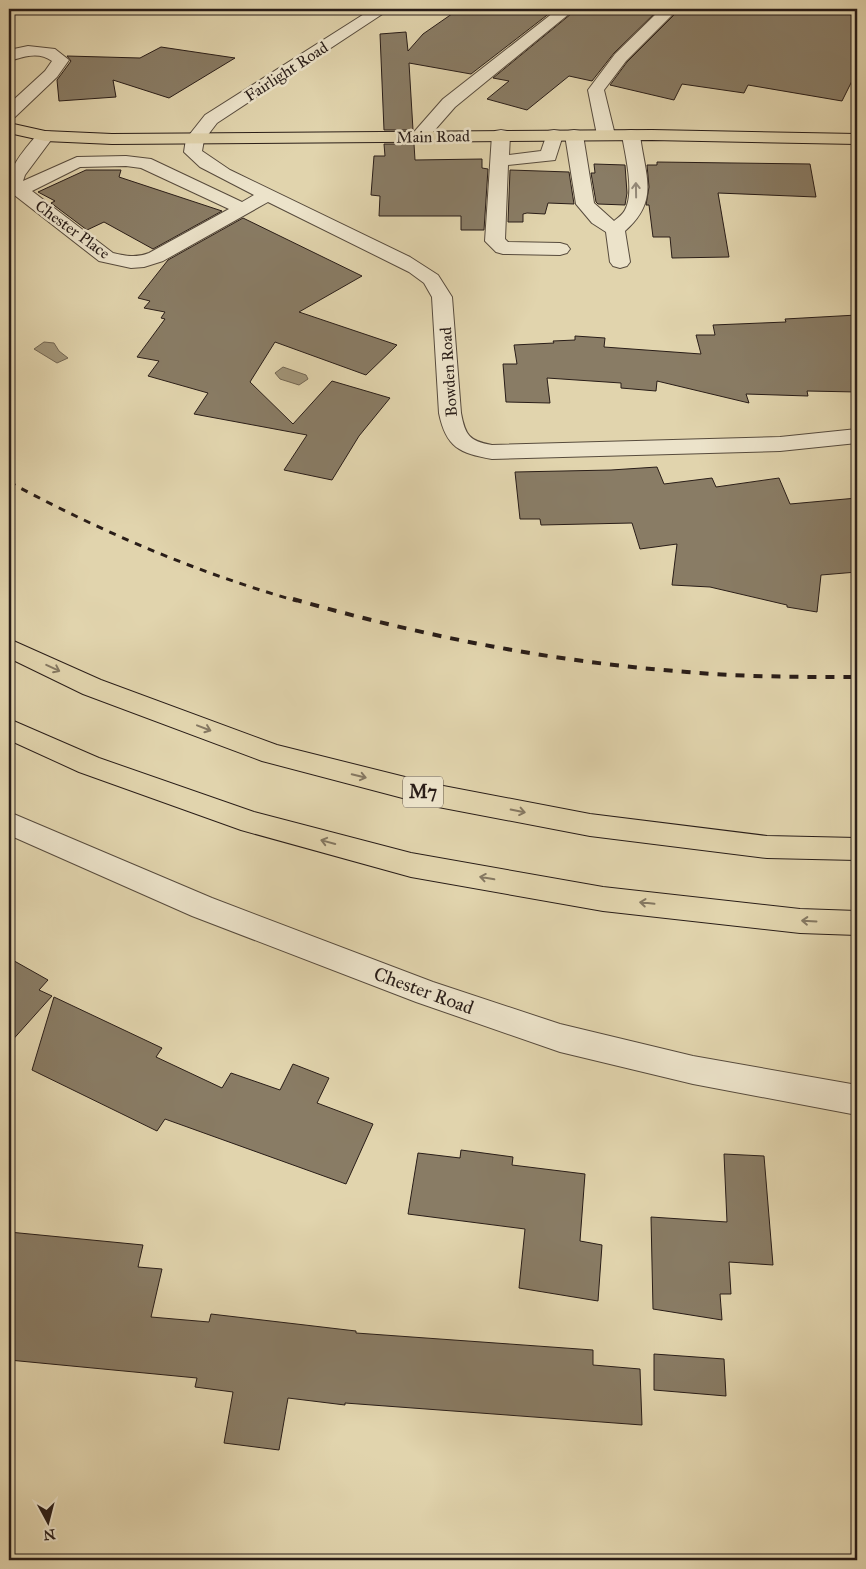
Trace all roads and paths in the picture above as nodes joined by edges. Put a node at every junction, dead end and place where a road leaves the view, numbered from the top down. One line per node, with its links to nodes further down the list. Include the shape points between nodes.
1 (382, 9): 15 (street, Fairlight Road, via 211,119)
2 (567, 9): 13 (street, via 449,103)
3 (670, 9): 10 (street, via 621,57 596,90)
4 (9, 56): 5 (street, via 33,51 49,53 61,60 51,74)
5 (9, 113)
6 (9, 128): 12 (main road, Main Road)
7 (501, 135): 8 (main road, Main Road); 13 (main road, Main Road); 16 (street)
8 (554, 135): 9 (main road, Main Road); 16 (street, via 549,156)
9 (574, 135): 10 (main road, Main Road); 20 (street, via 585,204)
10 (606, 135): 11 (main road, Main Road)
11 (631, 135): 14 (main road, Main Road); 20 (street, one-way to 11, via 636,206)
12 (45, 136): 15 (main road, Main Road, via 112,140); 17 (street, Chester Place, via 16,175 14,182)
13 (420, 136): 15 (main road, Main Road)
14 (857, 138)
15 (195, 139): 18 (street, Bowden Road, via 193,152 206,163)
16 (500, 161): 21 (street, via 495,241 511,249)
17 (19, 190): 19 (street, via 78,162 126,160 145,163); 19 (street, Chester Place, via 106,257 136,263 156,258)
18 (268, 195): 19 (street, Chester Place); 23 (street, Bowden Road, via 403,261 438,284 442,297 452,429 458,440 472,449 492,452 780,444)
19 (243, 209)
20 (615, 230): 22 (street)
21 (560, 249)
22 (620, 262)
23 (857, 436)
24 (9, 648): 27 (main road, M7, one-way to 27, via 92,687 272,754 434,795 590,825 767,847)
25 (9, 729): 28 (main road, one-way to 25, via 800,920 603,898 412,865 251,822 89,765)
26 (9, 823): 29 (street, Chester Road, via 202,907 427,993 560,1038 693,1070)
27 (857, 849)
28 (857, 923)
29 (857, 1100)

